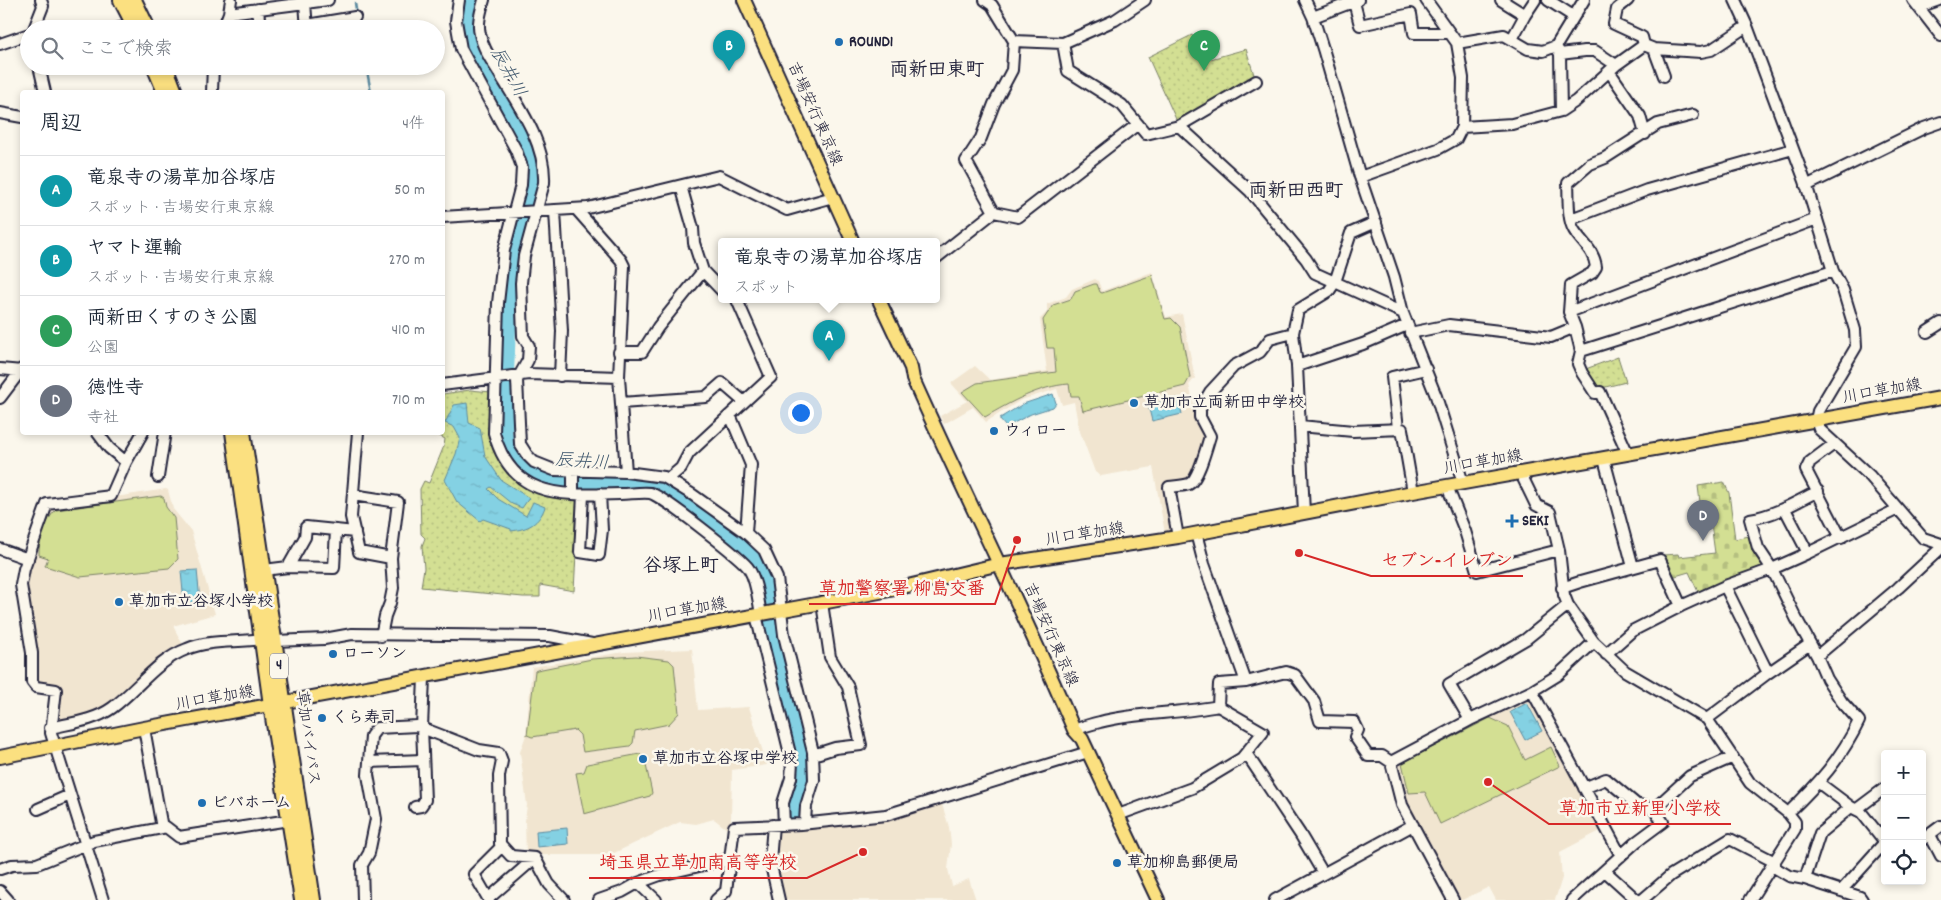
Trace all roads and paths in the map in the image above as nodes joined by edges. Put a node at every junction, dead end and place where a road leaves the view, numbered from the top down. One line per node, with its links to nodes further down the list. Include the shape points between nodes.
1 (41, 0): 29 (street, via 43,6)
2 (121, 0): 30 (highway)
3 (134, 0): 31 (highway)
4 (230, 0): 24 (street)
5 (328, 0): 21 (street)
6 (460, 0): 77 (street, via 456,22 461,49 522,167)
7 (484, 0): 74 (street, via 479,19 486,52 526,120 543,162 544,183)
8 (744, 0): 72 (main road, 吉場安行東京線)
9 (984, 0): 41 (street, via 992,5)
10 (1145, 0): 43 (street, via 1115,20)
11 (1305, 0): 28 (street)
12 (1426, 0): 37 (street)
13 (1501, 0): 25 (street)
14 (1535, 0): 25 (street)
15 (1548, 0): 26 (street)
16 (1584, 0): 26 (street)
17 (1628, 0): 45 (street, via 1617,9 1614,24 1642,37)
18 (1735, 0): 36 (street)
19 (1939, 0): 22 (street)
20 (1356, 1): 28 (street); 37 (street, via 1360,25 1411,14 1414,33)
21 (305, 3): 23 (street); 34 (street)
22 (1916, 4): 38 (street)
23 (258, 9): 24 (street); 33 (street)
24 (229, 13): 32 (street)
25 (1524, 15): 40 (street)
26 (1573, 16): 47 (street)
27 (355, 17): 35 (street)
28 (1313, 17): 69 (street)
29 (38, 20)
30 (129, 20)
31 (144, 20)
32 (226, 20)
33 (259, 20)
34 (306, 20)
35 (341, 20)
36 (1747, 26): 46 (street, via 1711,50); 68 (street)
37 (1449, 33): 42 (street)
38 (1941, 36)
39 (20, 37): 44 (street)
40 (1512, 40): 42 (street, via 1504,35); 47 (street, via 1528,49)
41 (1014, 41): 43 (street); 76 (street, via 1012,70 981,138 966,161)
42 (1457, 42): 66 (street, via 1464,78)
43 (1064, 43): 64 (street, via 1068,71 1122,106)
44 (0, 44)
45 (1644, 45): 46 (street); 48 (street)
46 (1654, 49): 53 (street)
47 (1558, 50): 48 (street, via 1595,51); 59 (street)
48 (1612, 68): 59 (street); 67 (street, via 1640,116)
49 (42, 75): 55 (street)
50 (158, 75): 56 (highway)
51 (168, 75): 57 (highway)
52 (213, 75): 58 (street)
53 (1664, 76)
54 (1256, 81): 65 (street)
55 (45, 90)
56 (164, 90)
57 (174, 90)
58 (212, 90)
59 (1561, 111): 66 (street, via 1512,124)
60 (0, 112): 62 (street)
61 (1693, 116): 67 (street, via 1658,124)
62 (20, 117)
63 (1941, 122): 71 (street)
64 (1138, 124): 65 (street, via 1146,134); 76 (street, via 1018,217)
65 (1179, 126): 86 (street, via 1250,191 1315,273)
66 (1462, 127): 69 (street, via 1456,139 1438,150)
67 (1645, 134): 79 (street, via 1590,164 1568,183)
68 (1793, 149): 71 (street); 79 (street, via 1647,190)
69 (1360, 177): 81 (street)
70 (681, 186): 72 (street, via 719,176 787,210); 73 (street); 85 (street)
71 (1806, 186): 80 (street)
72 (833, 197): 82 (main road, 吉場安行東京線)
73 (576, 209): 75 (street); 98 (street, via 624,266)
74 (536, 211): 75 (street); 77 (street); 104 (street, via 522,274 523,336 529,346 528,360)
75 (555, 211): 105 (street, via 562,331)
76 (994, 212): 83 (street)
77 (516, 213): 78 (street); 106 (street, via 504,250 498,303)
78 (445, 217)
79 (1571, 219): 90 (street, via 1574,229 1595,258 1596,266 1592,272 1571,284)
80 (1817, 219): 84 (street); 90 (street)
81 (1376, 222): 86 (street, via 1351,233); 91 (street)
82 (851, 238)
83 (940, 255)
84 (1833, 270): 97 (street); 114 (street, via 1843,290 1855,330 1856,347 1818,411)
85 (703, 271): 87 (street); 98 (street, via 642,352)
86 (1335, 282): 91 (street); 96 (street, via 1329,291 1298,310)
87 (718, 287)
88 (738, 303): 111 (street, via 771,377)
89 (882, 303): 155 (main road, 吉場安行東京線, via 948,458)
90 (1569, 312): 93 (street)
91 (1403, 313): 94 (street)
92 (1941, 324): 95 (street)
93 (1575, 327): 94 (street, via 1551,337 1449,326); 97 (street)
94 (1409, 329): 99 (street); 101 (street)
95 (1927, 332)
96 (1293, 333): 99 (street); 146 (street, via 1270,339 1260,352 1234,366 1204,400 1200,417 1210,436 1197,472 1189,484 1169,487)
97 (1581, 351): 124 (street, via 1578,364 1582,373 1595,393 1600,392)
98 (619, 352): 107 (street)
99 (1297, 366): 115 (street)
100 (0, 369): 102 (street)
101 (1426, 369): 116 (street, via 1392,377); 132 (street)
102 (20, 370)
103 (20, 373): 109 (street)
104 (517, 375): 105 (street); 106 (street); 127 (street, via 518,424 523,450 534,462 546,468)
105 (560, 376): 107 (street)
106 (497, 377): 108 (street); 136 (street, via 494,434 504,460 521,479 539,489)
107 (619, 377): 112 (street)
108 (445, 386)
109 (0, 398)
110 (1941, 398): 114 (main road, 川口草加線)
111 (744, 402): 112 (street, via 722,383 706,397); 113 (street)
112 (621, 403): 128 (street)
113 (730, 415): 131 (street, via 689,452 681,468); 144 (street, via 751,465)
114 (1816, 420): 123 (street, via 1819,429); 124 (main road, 川口草加線)
115 (1300, 426): 116 (street, via 1353,431); 141 (street)
116 (1398, 428): 135 (street, via 1402,429)
117 (99, 435): 126 (street)
118 (140, 435): 126 (street)
119 (165, 435): 130 (street)
120 (234, 435): 168 (highway, 草加バイパス / 4)
121 (243, 435): 159 (highway, 草加バイパス / 4)
122 (358, 435): 138 (street)
123 (1834, 444): 134 (street, via 1810,462 1806,470); 139 (street, via 1870,476)
124 (1628, 454): 125 (main road, 川口草加線)
125 (1604, 459): 129 (main road, 川口草加線); 157 (street)
126 (126, 462): 154 (street, via 111,496 47,504)
127 (573, 472): 128 (street); 136 (street)
128 (626, 472): 131 (street)
129 (1521, 474): 132 (main road, 川口草加線); 151 (street, via 1536,505 1550,512)
130 (158, 477)
131 (668, 479): 144 (street)
132 (1463, 483): 133 (main road, 川口草加線)
133 (1447, 486): 135 (main road, 川口草加線); 151 (street, via 1477,571)
134 (1818, 491): 140 (street); 147 (street)
135 (1413, 492): 141 (main road, 川口草加線)
136 (578, 494): 137 (street); 137 (street, via 580,552 599,555 602,530)
137 (600, 494): 166 (street, via 651,494 731,552 749,569 757,591)
138 (353, 495): 143 (street, via 351,517); 153 (street, via 398,502)
139 (1898, 508): 147 (street); 148 (street, via 1923,538)
140 (1785, 509): 152 (street); 158 (street, via 1750,519 1758,548)
141 (1304, 513): 145 (main road, 川口草加線)
142 (336, 530): 143 (street); 156 (street, via 306,527 305,538); 156 (street, via 334,568)
143 (355, 532): 153 (street, via 359,552)
144 (746, 533): 165 (street, via 764,550 777,578)
145 (1196, 533): 146 (main road, 川口草加線); 176 (street)
146 (1178, 537): 155 (main road, 川口草加線)
147 (1841, 538): 152 (street)
148 (1941, 544)
149 (1941, 548): 173 (street)
150 (0, 549): 154 (street)
151 (1559, 550): 161 (street)
152 (1808, 553): 158 (street)
153 (391, 558): 167 (street, via 393,588)
154 (28, 559): 182 (street, via 21,590 32,654 32,682 36,687 56,690)
155 (1000, 564): 162 (main road, 川口草加線); 185 (main road, 吉場安行東京線)
156 (288, 567): 159 (street)
157 (1633, 567): 161 (street); 164 (street, via 1660,560)
158 (1772, 569): 160 (street); 171 (street)
159 (264, 570): 168 (highway, 草加バイパス / 4)
160 (1725, 586): 164 (street); 174 (street)
161 (1562, 588): 163 (street)
162 (822, 603): 165 (main road, 川口草加線); 189 (street, via 830,657 848,687 861,745)
163 (1568, 605): 169 (street); 181 (street, via 1526,639 1449,684)
164 (1681, 606): 172 (street, via 1632,631)
165 (782, 610): 166 (main road, 川口草加線); 189 (street, via 784,635)
166 (758, 614): 170 (main road, 川口草加線); 207 (street, via 792,762 783,803)
167 (381, 636): 168 (street, via 352,634 324,639); 170 (street, via 550,636)
168 (269, 640): 178 (highway, 草加バイパス / 4); 182 (street, via 214,642 186,649 169,658 104,713)
169 (1594, 642): 172 (street); 177 (street, via 1558,675)
170 (595, 644): 175 (main road, 川口草加線)
171 (1810, 644): 173 (street); 174 (street)
172 (1606, 654): 180 (street, via 1625,671)
173 (1817, 656): 195 (street, via 1837,695 1859,720 1850,740)
174 (1768, 673): 180 (street)
175 (424, 677): 178 (main road, 川口草加線); 184 (street)
176 (1246, 682): 179 (street, via 1219,684); 194 (street, via 1286,672 1296,675 1314,701 1320,721 1354,722 1358,730 1355,738 1368,756 1382,756)
177 (1532, 691): 181 (street); 196 (street)
178 (278, 704): 183 (main road, 川口草加線); 205 (highway, 草加バイパス / 4); 234 (highway, 草加バイパス / 4)
179 (1218, 706): 185 (street, via 1101,721); 188 (street, via 1263,732)
180 (1707, 718): 191 (street)
181 (1470, 720): 194 (street)
182 (50, 728): 186 (street)
183 (144, 728): 186 (main road, 川口草加線); 211 (street)
184 (422, 728): 192 (street); 193 (street, via 377,728 371,736); 215 (street, via 479,750 499,753 502,761 499,776)
185 (1074, 730): 187 (main road, 吉場安行東京線)
186 (54, 746): 190 (main road, 川口草加線); 198 (street)
187 (1088, 752): 204 (main road, 吉場安行東京線); 206 (street, via 886,815)
188 (1246, 753): 204 (street, via 1192,788); 224 (street)
189 (813, 755): 206 (street, via 814,780 806,806)
190 (0, 757)
191 (1733, 757): 202 (street, via 1690,776); 203 (street, via 1750,783)
192 (423, 760): 193 (street); 199 (street, via 425,800 421,806)
193 (369, 762): 235 (street, via 368,775 376,819 369,853 362,865)
194 (1391, 762): 209 (street, via 1402,806)
195 (1819, 783): 200 (street); 203 (street)
196 (1584, 788): 202 (street, via 1606,779 1636,804); 217 (street)
197 (1881, 791): 200 (street)
198 (70, 796): 201 (street); 214 (street)
199 (414, 807)
200 (1854, 808): 213 (street); 225 (street, via 1820,833)
201 (38, 809)
202 (1654, 810): 217 (street, via 1662,822)
203 (1788, 813): 221 (street, via 1795,822 1795,829)
204 (1118, 815): 242 (main road, 吉場安行東京線)
205 (289, 820): 211 (street, via 179,837 166,827); 233 (highway, 草加バイパス / 4)
206 (805, 823): 207 (street)
207 (784, 824): 208 (street)
208 (772, 825): 220 (street, via 734,827); 241 (street, via 770,861)
209 (1413, 825): 224 (street); 244 (street)
210 (1941, 826): 212 (street)
211 (162, 828): 214 (street)
212 (1926, 838): 218 (street)
213 (1883, 840)
214 (84, 845): 222 (street, via 37,864); 232 (street)
215 (502, 846): 219 (street, via 511,856); 230 (street, via 474,874)
216 (1881, 846): 229 (street)
217 (1621, 856): 223 (street)
218 (1941, 856)
219 (535, 858): 230 (street); 236 (street, via 549,884)
220 (730, 859): 226 (street); 227 (street)
221 (1773, 864): 225 (street, via 1790,876); 247 (street, via 1730,839 1671,875); 248 (street)
222 (0, 869)
223 (1605, 871): 245 (street); 246 (street)
224 (1323, 873): 243 (street)
225 (1805, 879): 229 (street)
226 (638, 883): 237 (street); 238 (street)
227 (727, 887): 239 (street); 240 (street, via 732,893)
228 (0, 891): 231 (street)
229 (1841, 891): 249 (street)
230 (488, 899)
231 (8, 900)
232 (103, 900)
233 (302, 900)
234 (313, 900)
235 (363, 900)
236 (564, 900)
237 (598, 900)
238 (656, 900)
239 (716, 900)
240 (732, 900)
241 (779, 900)
242 (1158, 900)
243 (1275, 900)
244 (1453, 900)
245 (1572, 900)
246 (1637, 900)
247 (1642, 900)
248 (1750, 900)
249 (1862, 900)

